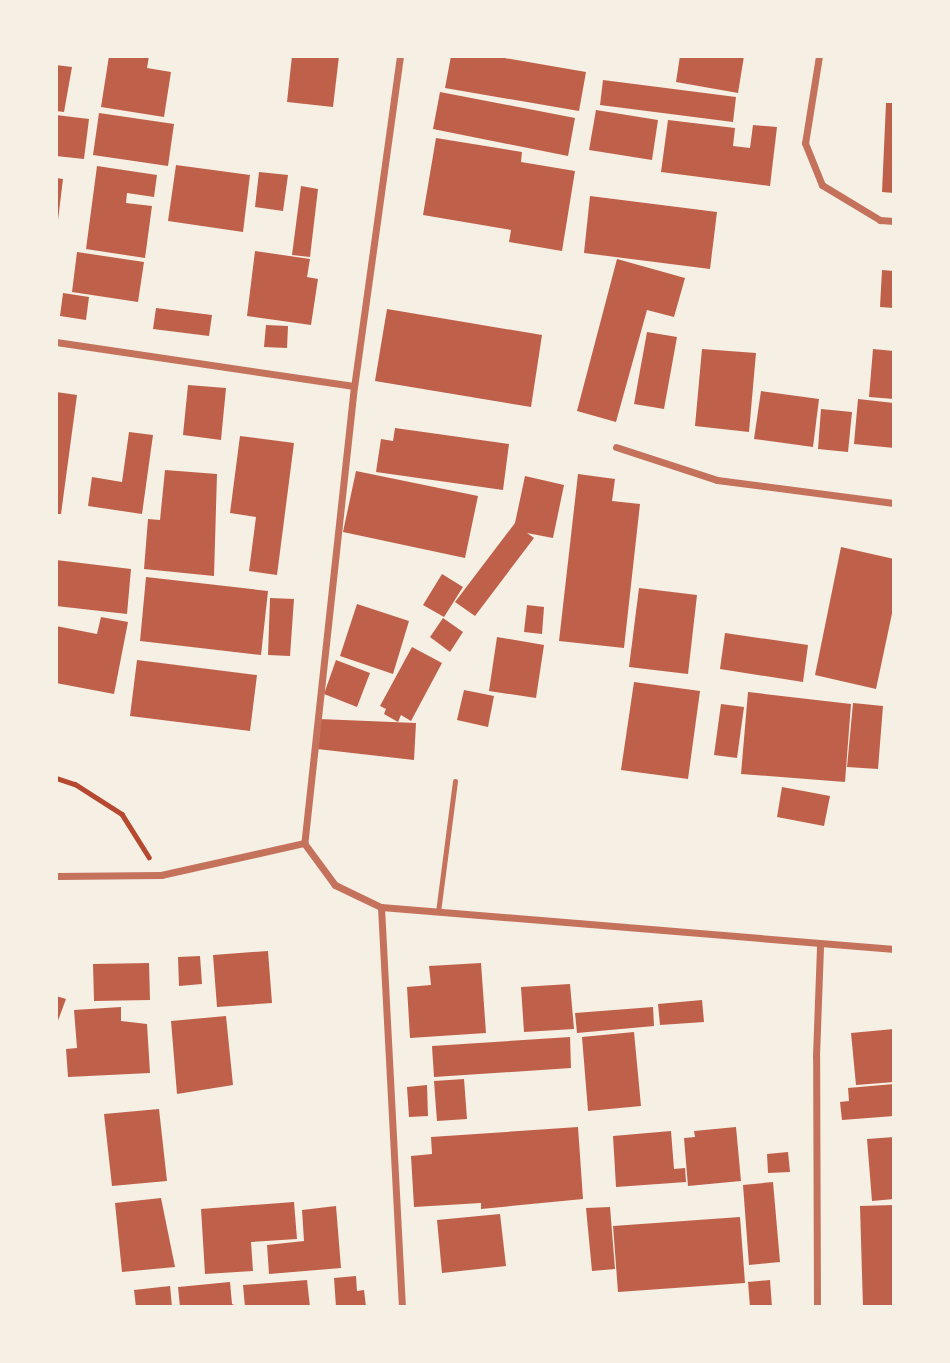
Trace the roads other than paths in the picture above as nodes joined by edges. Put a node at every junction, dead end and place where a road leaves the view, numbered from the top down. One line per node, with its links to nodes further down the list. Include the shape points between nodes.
1 (400, 56): 5 (street)
2 (819, 56): 3 (street, via 805,143 822,185 880,220)
3 (894, 221)
4 (56, 342): 5 (street)
5 (354, 386): 9 (street)
6 (616, 447): 7 (street, via 717,480)
7 (894, 503)
8 (455, 781): 12 (lane)
9 (304, 843): 10 (street, via 161,875); 11 (street, via 335,886)
10 (56, 876)
11 (381, 907): 12 (street); 15 (street)
12 (438, 912): 13 (street)
13 (820, 945): 14 (street); 16 (street)
14 (894, 949)
15 (402, 1307)
16 (817, 1307)

